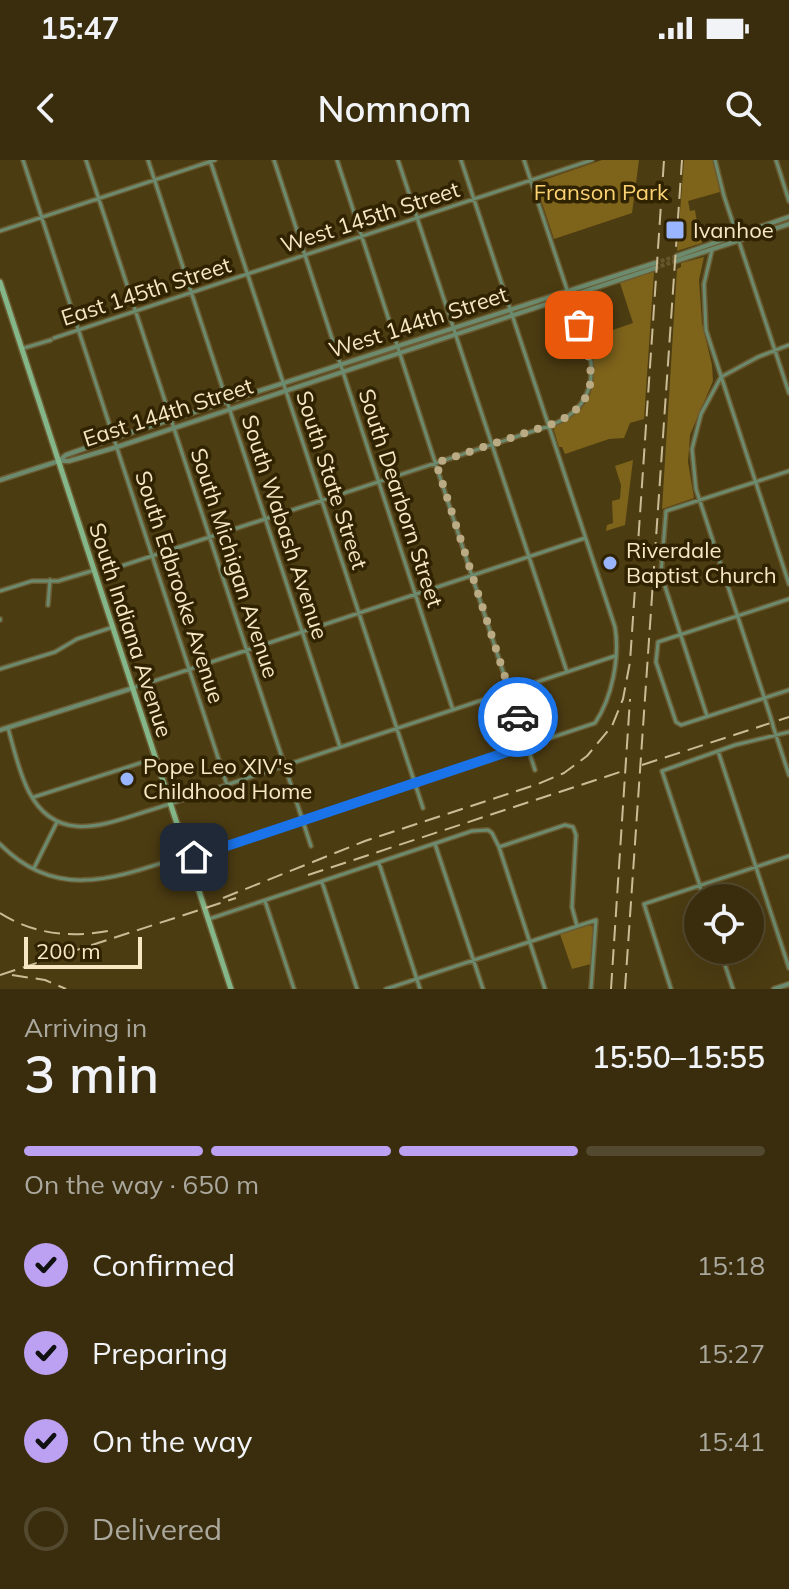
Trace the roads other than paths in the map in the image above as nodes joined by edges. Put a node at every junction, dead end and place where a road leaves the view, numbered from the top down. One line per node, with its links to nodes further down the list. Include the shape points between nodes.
1 (23, 160): 18 (street, South Edbrooke Avenue)
2 (86, 160): 15 (street, South Michigan Avenue)
3 (148, 160): 13 (street, South Wabash Avenue)
4 (212, 160): 13 (street); 29 (street, South State Street)
5 (274, 160): 27 (street, South Dearborn Street)
6 (337, 160): 23 (street)
7 (398, 160): 20 (street)
8 (461, 160): 16 (street)
9 (524, 160): 14 (street)
10 (715, 160): 24 (street)
11 (776, 160): 17 (street)
12 (589, 161): 14 (street, West 145th Street)
13 (154, 180): 15 (street); 33 (street, South Wabash Avenue)
14 (531, 180): 16 (street, West 145th Street); 32 (street)
15 (98, 198): 18 (street); 36 (street, South Michigan Avenue)
16 (474, 199): 20 (street, West 145th Street); 35 (street)
17 (789, 201)
18 (42, 217): 22 (street); 39 (street, South Edbrooke Avenue)
19 (789, 217): 24 (street)
20 (417, 218): 23 (street, West 145th Street); 38 (street)
21 (789, 224): 24 (street)
22 (0, 231)
23 (362, 236): 27 (street, West 145th Street); 41 (street)
24 (738, 237): 25 (street); 26 (street); 44 (street)
25 (717, 241): 26 (street); 26 (street, via 676,258)
26 (713, 249): 48 (street, via 704,284 705,319)
27 (305, 255): 29 (street, West 145th Street); 46 (street, South Dearborn Street)
28 (655, 265): 30 (street, West 144th Street)
29 (248, 274): 33 (street, East 145th Street); 49 (street, South State Street)
30 (615, 278): 32 (street, West 144th Street); 34 (street, West 144th Street)
31 (0, 282): 43 (main road, South Indiana Avenue)
32 (567, 289): 34 (street); 35 (street, West 144th Street)
33 (191, 292): 36 (street, East 145th Street); 52 (street, South Wabash Avenue)
34 (569, 297): 37 (street, West 144th Street); 55 (street, via 591,362 591,383 574,412)
35 (510, 308): 37 (street); 38 (street, West 144th Street)
36 (135, 311): 39 (street, East 145th Street); 54 (street, South Michigan Avenue)
37 (513, 315): 40 (street, West 144th Street); 55 (street)
38 (453, 327): 40 (street); 41 (street, West 144th Street)
39 (79, 330): 43 (street, East 145th Street); 57 (street, South Edbrooke Avenue)
40 (456, 334): 45 (street, West 144th Street); 58 (street)
41 (397, 345): 45 (street); 46 (street, West 144th Street)
42 (789, 345): 44 (street)
43 (22, 349): 60 (main road, South Indiana Avenue)
44 (775, 350): 48 (street); 51 (street)
45 (400, 353): 47 (street, West 144th Street); 61 (street)
46 (340, 364): 47 (street, South Dearborn Street); 49 (street, West 144th Street)
47 (343, 371): 50 (street, West 144th Street); 64 (street, South Dearborn Street)
48 (721, 377): 65 (street); 67 (street, via 693,441)
49 (284, 383): 50 (street, South State Street); 52 (street, East 144th Street)
50 (286, 390): 53 (street, East 144th Street); 66 (street, South State Street)
51 (789, 393)
52 (227, 401): 53 (street, South Wabash Avenue); 54 (street, East 144th Street)
53 (230, 409): 56 (street, East 144th Street); 68 (street, South Wabash Avenue)
54 (171, 420): 56 (street, South Michigan Avenue); 57 (street, East 144th Street)
55 (549, 426): 58 (street); 70 (street)
56 (174, 428): 59 (street, East 144th Street); 69 (street, South Michigan Avenue)
57 (114, 438): 59 (street, South Edbrooke Avenue); 60 (street, East 144th Street)
58 (492, 444): 61 (street); 72 (street)
59 (117, 447): 60 (street, East 144th Street); 71 (street, South Edbrooke Avenue)
60 (59, 461): 63 (street, East 144th Street); 73 (main road, South Indiana Avenue)
61 (436, 463): 64 (street); 75 (street)
62 (789, 471): 65 (street)
63 (0, 480)
64 (379, 482): 66 (street); 79 (street, South Dearborn Street)
65 (755, 482): 67 (street); 77 (street)
66 (322, 500): 68 (street); 82 (street, South State Street)
67 (699, 500): 83 (street); 86 (street, via 666,511 661,574)
68 (266, 519): 69 (street); 85 (street, South Wabash Avenue)
69 (209, 537): 71 (street); 87 (street, South Michigan Avenue)
70 (585, 538): 72 (street); 88 (street, via 615,627)
71 (153, 556): 74 (street); 90 (street, South Edbrooke Avenue)
72 (529, 557): 75 (street); 91 (street)
73 (95, 570): 76 (street); 84 (main road, South Indiana Avenue)
74 (103, 572)
75 (472, 576): 79 (street); 94 (street)
76 (50, 580): 78 (street); 81 (street)
77 (789, 584)
78 (0, 591)
79 (415, 594): 82 (street); 96 (street, South Dearborn Street)
80 (789, 599): 83 (street)
81 (48, 605)
82 (359, 613): 85 (street); 99 (street, South State Street)
83 (737, 616): 86 (street); 95 (street)
84 (113, 627): 89 (street); 92 (main road, South Indiana Avenue)
85 (303, 632): 87 (street); 104 (street, South Wabash Avenue)
86 (681, 635): 97 (street); 97 (street, via 658,642 656,662 676,722)
87 (246, 650): 90 (street); 107 (street, South Michigan Avenue)
88 (615, 656): 91 (street); 103 (street, via 609,691 595,723)
89 (0, 669)
90 (189, 669): 92 (street); 111 (street, South Edbrooke Avenue)
91 (567, 672): 94 (street)
92 (133, 688): 98 (street); 106 (main road, South Indiana Avenue)
93 (789, 690): 95 (street)
94 (510, 691): 96 (street); 103 (street)
95 (764, 698): 97 (street); 102 (street, bridge)
96 (453, 710): 99 (street)
97 (707, 716)
98 (8, 728): 100 (street); 112 (street)
99 (397, 728): 104 (street); 110 (street, South State Street)
100 (0, 730)
101 (789, 732): 102 (street)
102 (776, 735): 105 (street); 109 (street)
103 (528, 745): 108 (street); 110 (street)
104 (340, 747): 107 (street)
105 (718, 751): 124 (street); 127 (street, via 662,771)
106 (156, 758): 112 (street); 113 (main road, South Indiana Avenue)
107 (284, 766): 111 (street); 115 (street, South Michigan Avenue)
108 (535, 770)
109 (789, 775)
110 (415, 783): 114 (street, South State Street); 115 (street)
111 (227, 785): 113 (street)
112 (33, 798): 116 (street)
113 (171, 803): 116 (street, via 96,827); 122 (main road, South Indiana Avenue)
114 (423, 808)
115 (302, 821): 119 (street, South Michigan Avenue); 122 (street)
116 (57, 822): 125 (street)
117 (0, 844): 125 (street)
118 (435, 844): 120 (street, via 488,830); 123 (street); 134 (street)
119 (311, 846)
120 (499, 847): 132 (street, via 565,825 573,827 572,907); 133 (street)
121 (789, 856): 124 (street)
122 (188, 857): 125 (street, via 93,881 59,878); 131 (main road, South Indiana Avenue)
123 (378, 863): 126 (street); 137 (street)
124 (756, 867): 128 (street); 136 (street)
125 (34, 868)
126 (322, 881): 130 (street); 141 (street)
127 (700, 884)
128 (703, 884)
129 (684, 890): 147 (street, via 644,904)
130 (265, 900): 131 (street); 140 (street)
131 (209, 919): 139 (main road, South Indiana Avenue)
132 (577, 926): 133 (street); 146 (street, via 596,920)
133 (529, 942): 134 (street); 145 (street)
134 (473, 960): 137 (street); 144 (street)
135 (725, 964): 148 (street)
136 (789, 968)
137 (416, 979): 142 (street); 143 (street)
138 (789, 984): 149 (street)
139 (231, 989)
140 (294, 989)
141 (357, 989)
142 (386, 989)
143 (420, 989)
144 (483, 989)
145 (545, 989)
146 (591, 989)
147 (671, 989)
148 (733, 989)
149 (774, 989)

